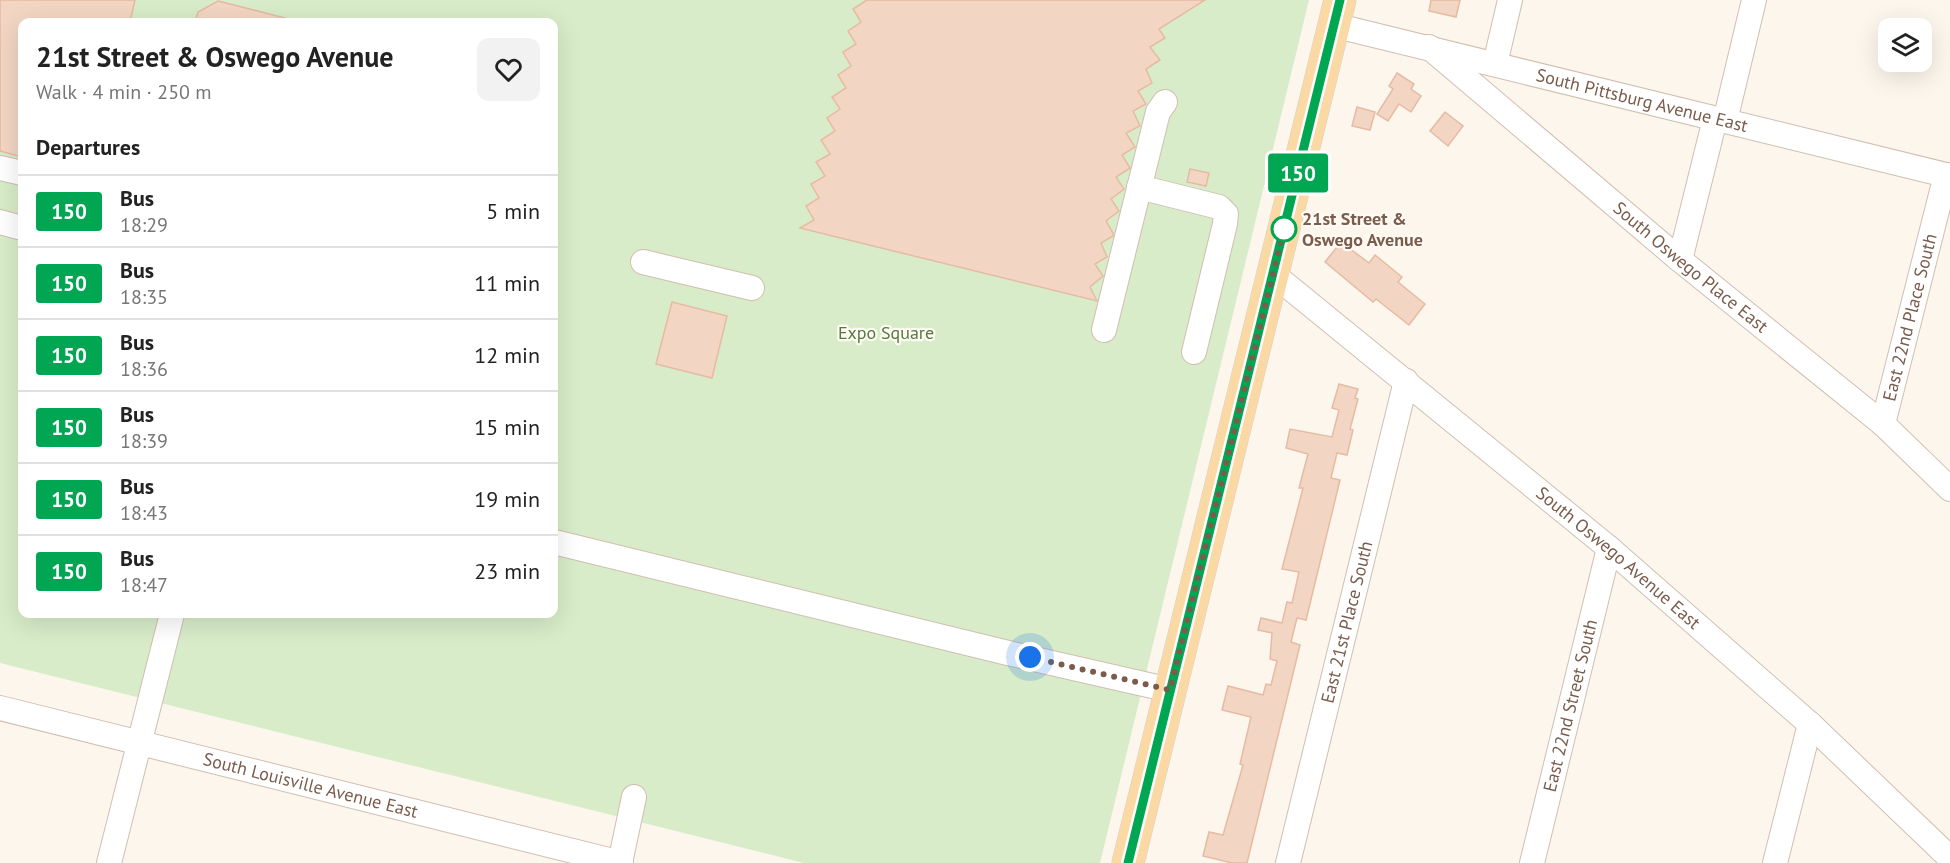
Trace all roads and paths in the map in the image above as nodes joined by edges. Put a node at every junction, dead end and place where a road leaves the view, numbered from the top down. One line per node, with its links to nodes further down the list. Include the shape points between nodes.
1 (1510, 0): 5 (street)
2 (1754, 0): 7 (street)
3 (1336, 13): 4 (street, South Pittsburg Avenue East); 16 (main road)
4 (1429, 47): 5 (street, South Pittsburg Avenue East); 14 (street, South Oswego Place East)
5 (1495, 64): 7 (street, South Pittsburg Avenue East)
6 (1165, 102): 11 (street, via 1158,112)
7 (1720, 120): 10 (street, South Pittsburg Avenue East); 14 (street)
8 (0, 168): 9 (street)
9 (18, 172)
10 (1948, 176): 21 (street, East 22nd Place South)
11 (1139, 187): 18 (street); 19 (street, via 1218,207 1226,214)
12 (0, 222): 13 (street)
13 (18, 227)
14 (1680, 260): 21 (street, South Oswego Place East)
15 (643, 262): 17 (street)
16 (1273, 274): 20 (street, South Oswego Avenue East); 26 (main road)
17 (752, 288)
18 (1104, 330)
19 (1194, 352)
20 (1406, 381): 24 (street, South Oswego Avenue East); 35 (street, East 21st Place South)
21 (1883, 424): 22 (street, South Oswego Place East)
22 (1950, 489)
23 (558, 543): 26 (street)
24 (1609, 548): 28 (street, South Oswego Avenue East); 36 (street, East 22nd Street South)
25 (171, 618): 29 (street)
26 (1170, 690): 34 (main road)
27 (0, 708): 29 (street, South Louisville Avenue East)
28 (1810, 724): 31 (street, South Oswego Avenue East); 37 (street)
29 (139, 742): 32 (street); 33 (street, South Louisville Avenue East)
30 (634, 797): 33 (street)
31 (1950, 858)
32 (109, 863)
33 (620, 863)
34 (1128, 863)
35 (1288, 863)
36 (1532, 863)
37 (1775, 863)

